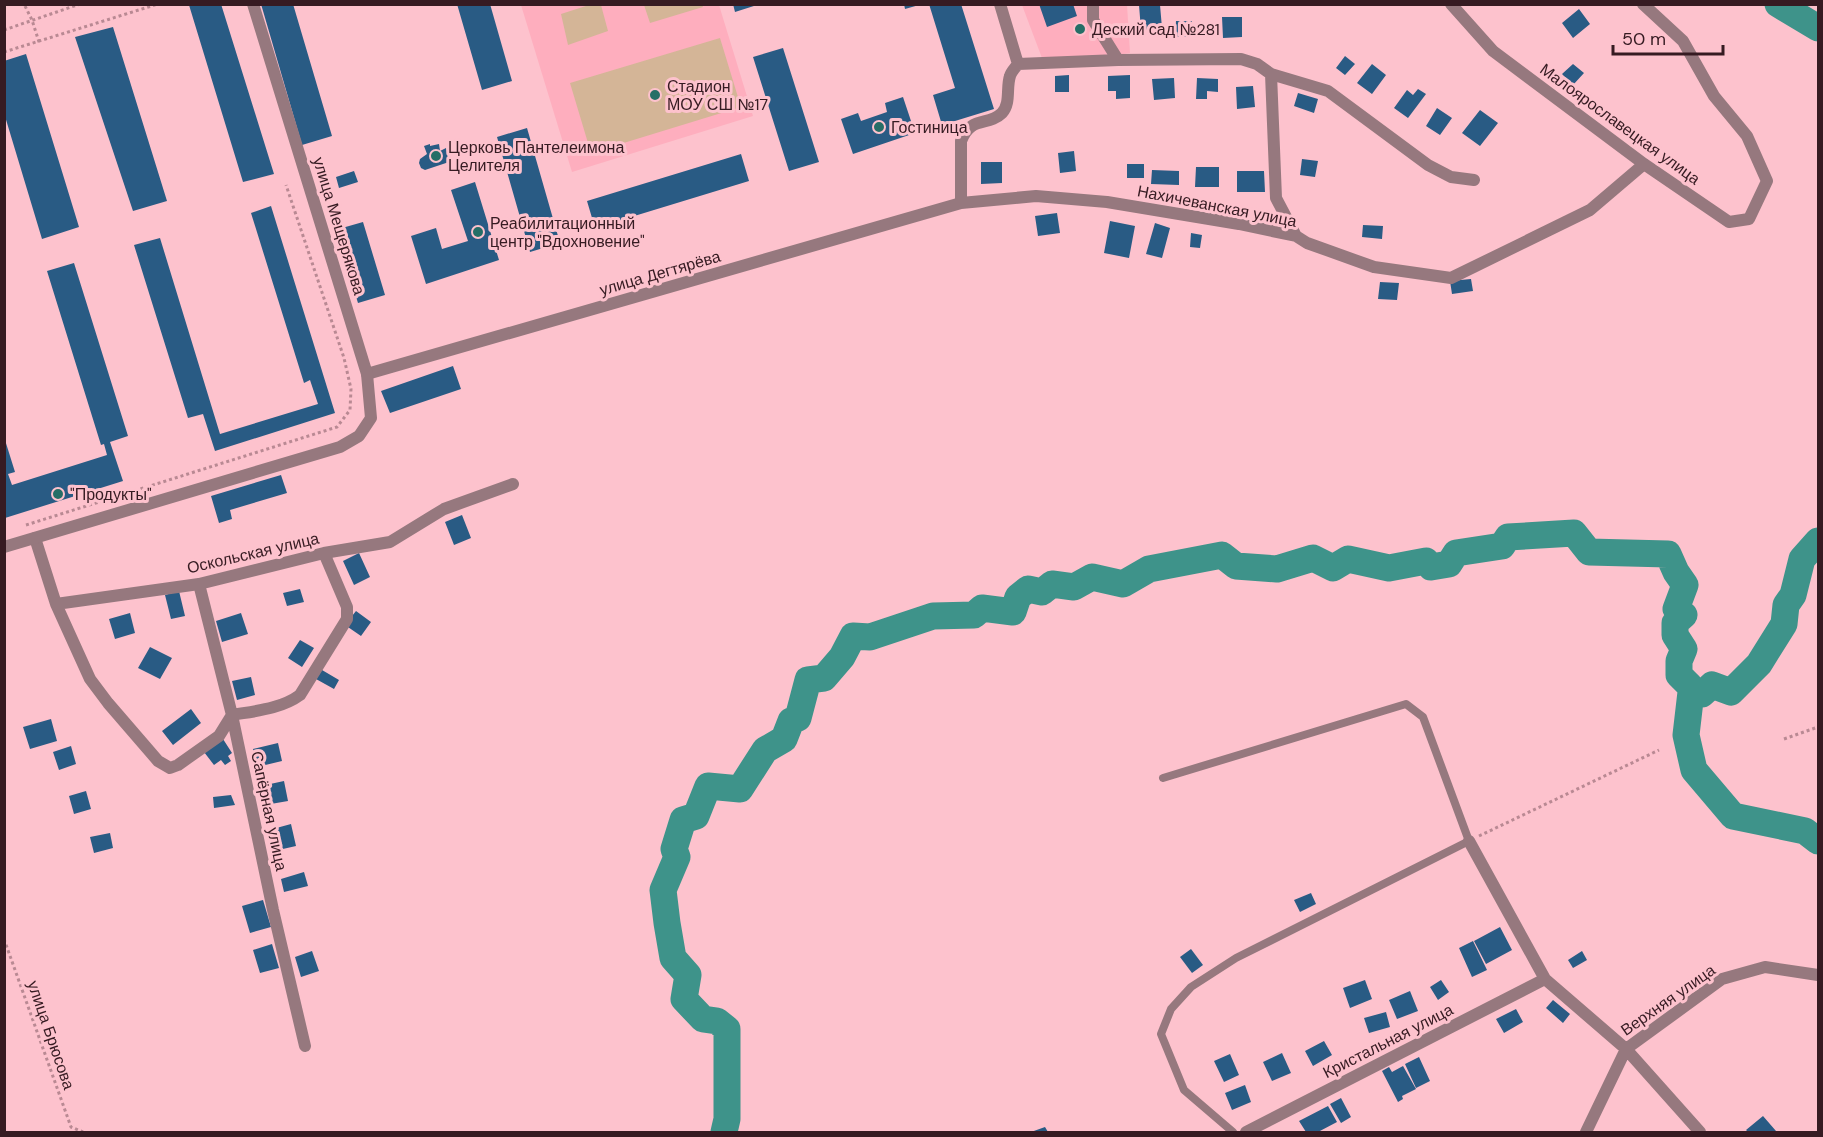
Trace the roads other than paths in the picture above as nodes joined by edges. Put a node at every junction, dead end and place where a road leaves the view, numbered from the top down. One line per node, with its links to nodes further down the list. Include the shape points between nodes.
1 (253, 4): 13 (street, улица Мещерякова)
2 (999, 4): 7 (street)
3 (1093, 4): 6 (street, via 1093,20)
4 (1451, 4): 9 (street, Малоярославецкая улица, via 1493,51)
5 (1643, 4): 9 (street, Малоярославецкая улица, via 1683,41 1714,96 1747,136 1767,181 1749,219 1728,222)
6 (1118, 60): 7 (street); 8 (street, via 1240,59)
7 (1018, 64): 11 (street, via 1010,74 1007,107 1000,115 971,125 964,132)
8 (1271, 74): 10 (street, via 1328,91 1428,165 1451,177); 12 (street, via 1276,198)
9 (1644, 164): 12 (street, Нахичеванская улица, via 1590,210 1451,278 1374,267)
10 (1474, 180)
11 (961, 203): 12 (street, Нахичеванская улица, via 1036,196 1107,202); 13 (street, улица Дегтярёва)
12 (1296, 236)
13 (367, 374): 15 (street, улица Мещерякова, via 371,418 359,436 340,447)
14 (513, 484): 17 (street, Оскольская улица, via 444,509 390,542)
15 (34, 538): 16 (street); 19 (street)
16 (4, 547)
17 (324, 553): 18 (street, Оскольская улица); 20 (street, via 348,607 347,618 300,695 279,706)
18 (199, 584): 19 (street, Оскольская улица); 20 (street, Сапёрная улица)
19 (56, 603): 20 (street, via 90,679 158,761 170,768 178,765 219,736)
20 (232, 715): 25 (street, Сапёрная улица)
21 (1163, 778): 22 (lane, via 1406,704 1423,717)
22 (1470, 841): 24 (street); 27 (lane, via 1236,957 1191,987 1171,1009 1161,1034 1184,1090)
23 (1818, 975): 26 (street, Верхняя улица, via 1765,967 1722,979)
24 (1545, 979): 26 (street); 28 (street, Кристальная улица)
25 (305, 1046)
26 (1626, 1049): 29 (street, Верхняя улица); 30 (street)
27 (1233, 1132)
28 (1246, 1132)
29 (1586, 1132)
30 (1700, 1132)

